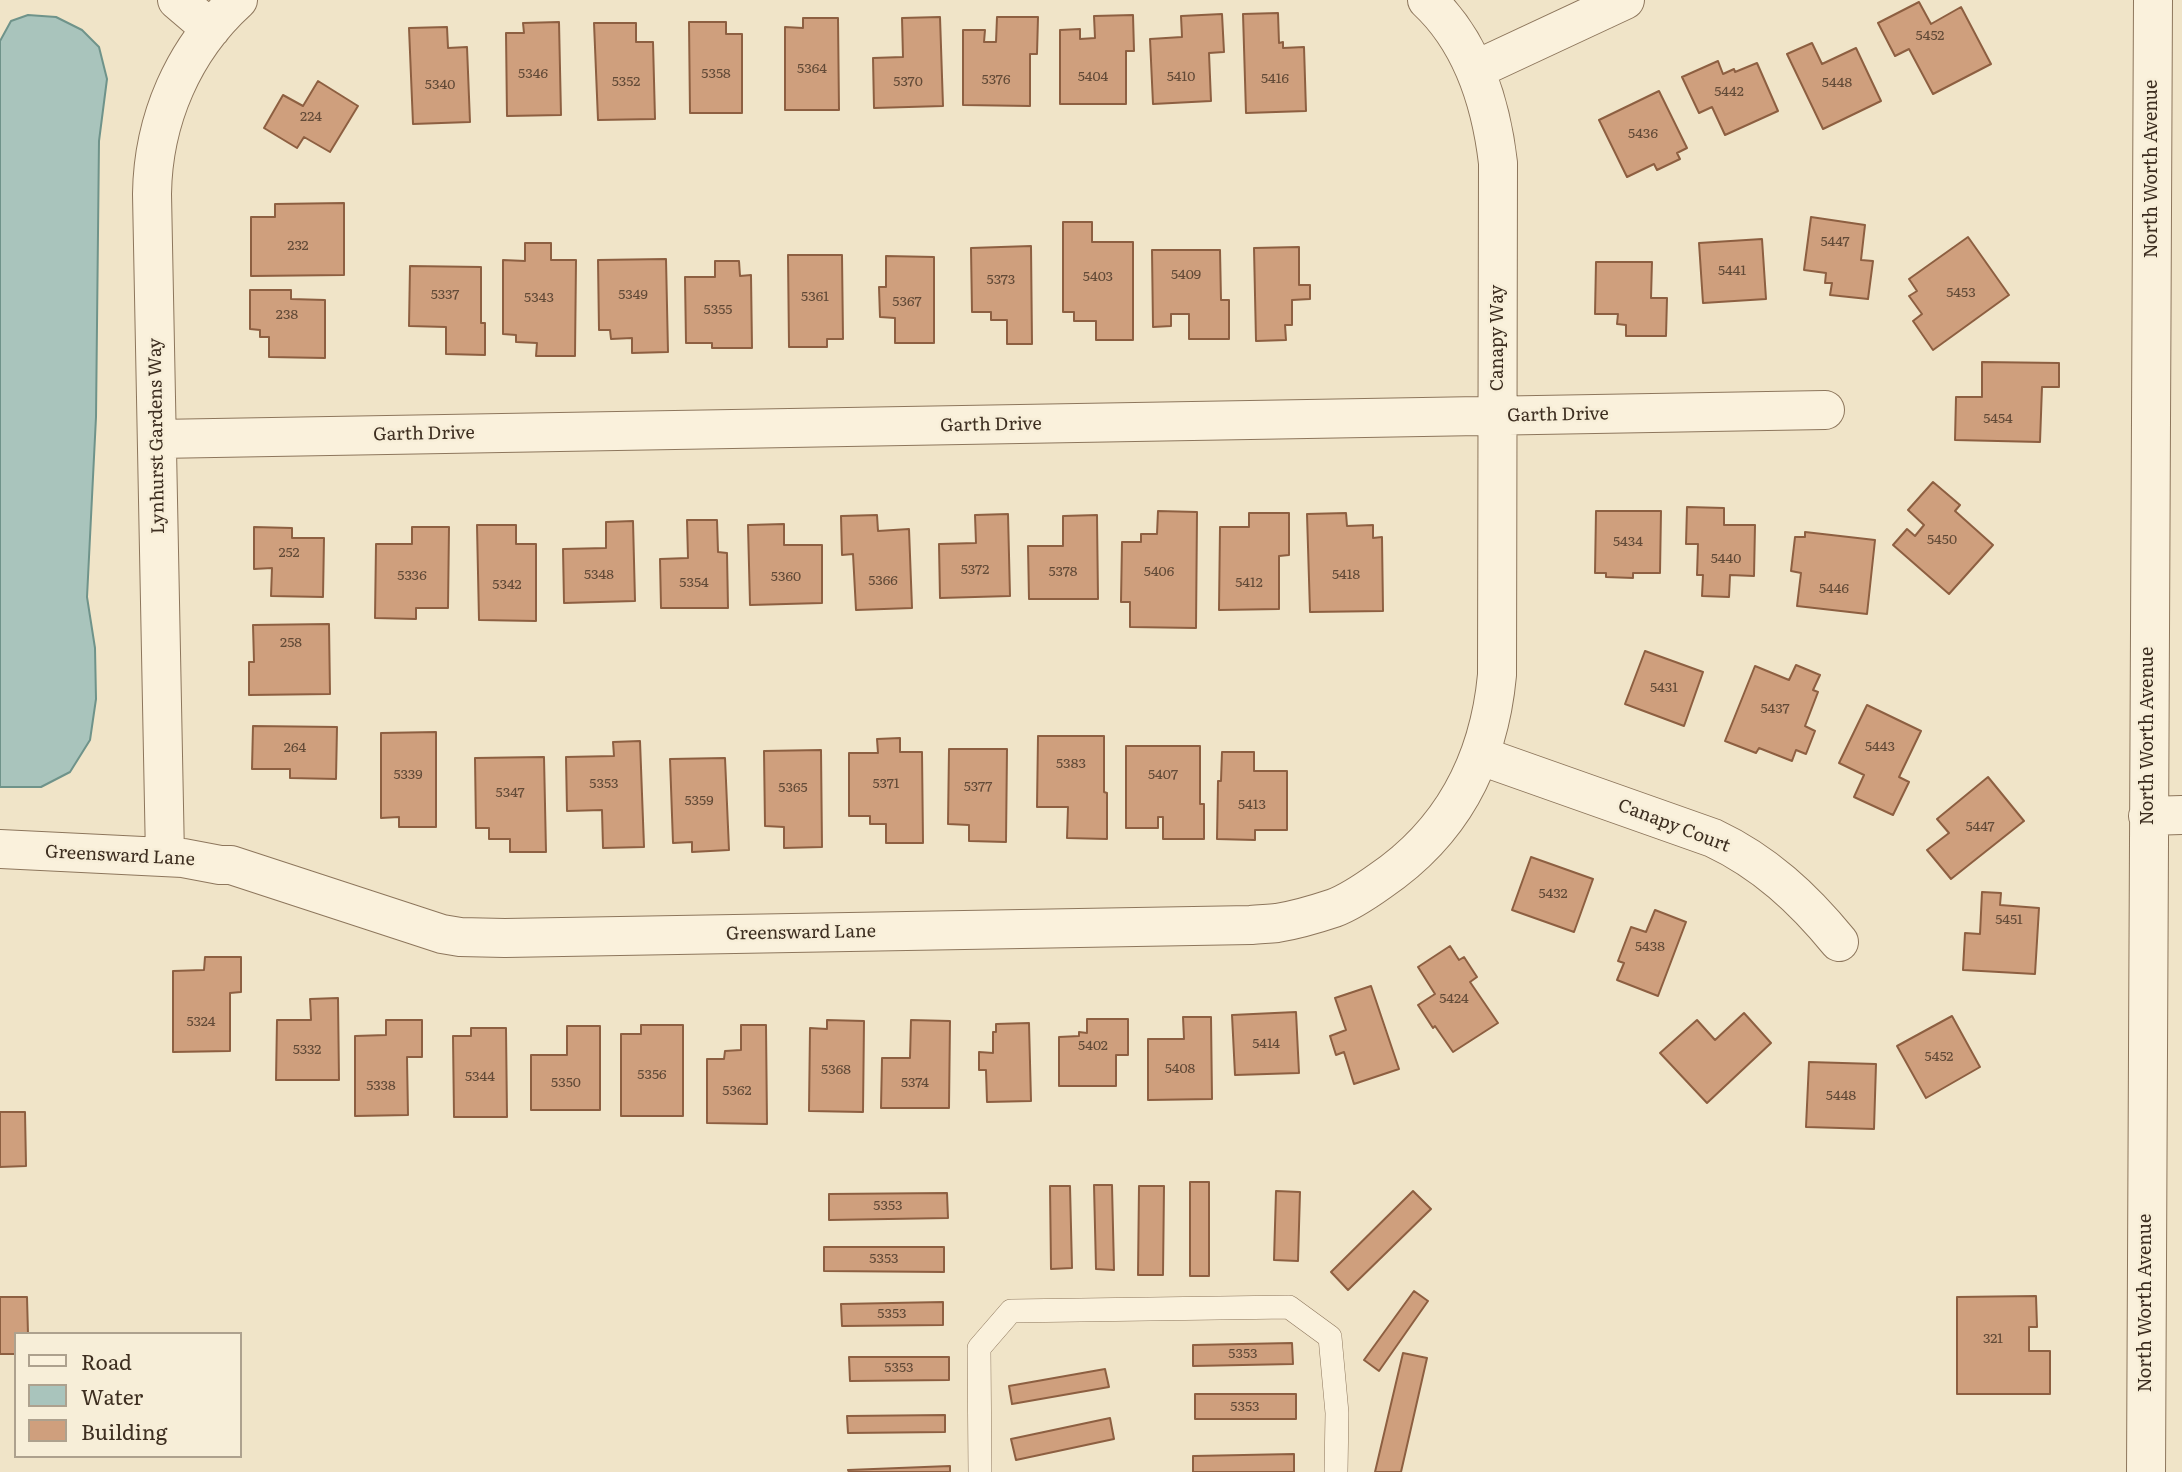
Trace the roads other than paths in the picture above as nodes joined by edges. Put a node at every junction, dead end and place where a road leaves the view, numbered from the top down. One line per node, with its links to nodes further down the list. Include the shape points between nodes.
1 (177, 0): 6 (street)
2 (238, 0): 6 (street, Lynhurst Gardens Way)
3 (1427, 0): 7 (street, Canapy Way, via 1439,11)
4 (1625, 0): 7 (street)
5 (2152, 0): 13 (street, North Worth Avenue)
6 (211, 29): 10 (street, Lynhurst Gardens Way, via 176,83 153,165)
7 (1475, 70): 9 (street, Canapy Way, via 1490,114 1498,163)
8 (1825, 410): 9 (street, Garth Drive)
9 (1498, 416): 10 (street, Garth Drive); 11 (street, Canapy Way)
10 (158, 439): 15 (street, Lynhurst Gardens Way)
11 (1495, 696): 12 (street, Greensward Lane)
12 (1481, 755): 15 (street, Greensward Lane, via 1447,818 1392,874 1333,908 1251,925 460,937 231,865); 16 (street, Canapy Court, via 1738,850 1784,884)
13 (2165, 815): 19 (street, North Worth Avenue)
14 (0, 849): 15 (street, Greensward Lane)
15 (165, 857)
16 (1839, 942)
17 (980, 1472): 18 (lane, via 979,1348 1011,1311 1289,1307 1330,1337 1337,1413)
18 (1336, 1472)
19 (2146, 1472)

